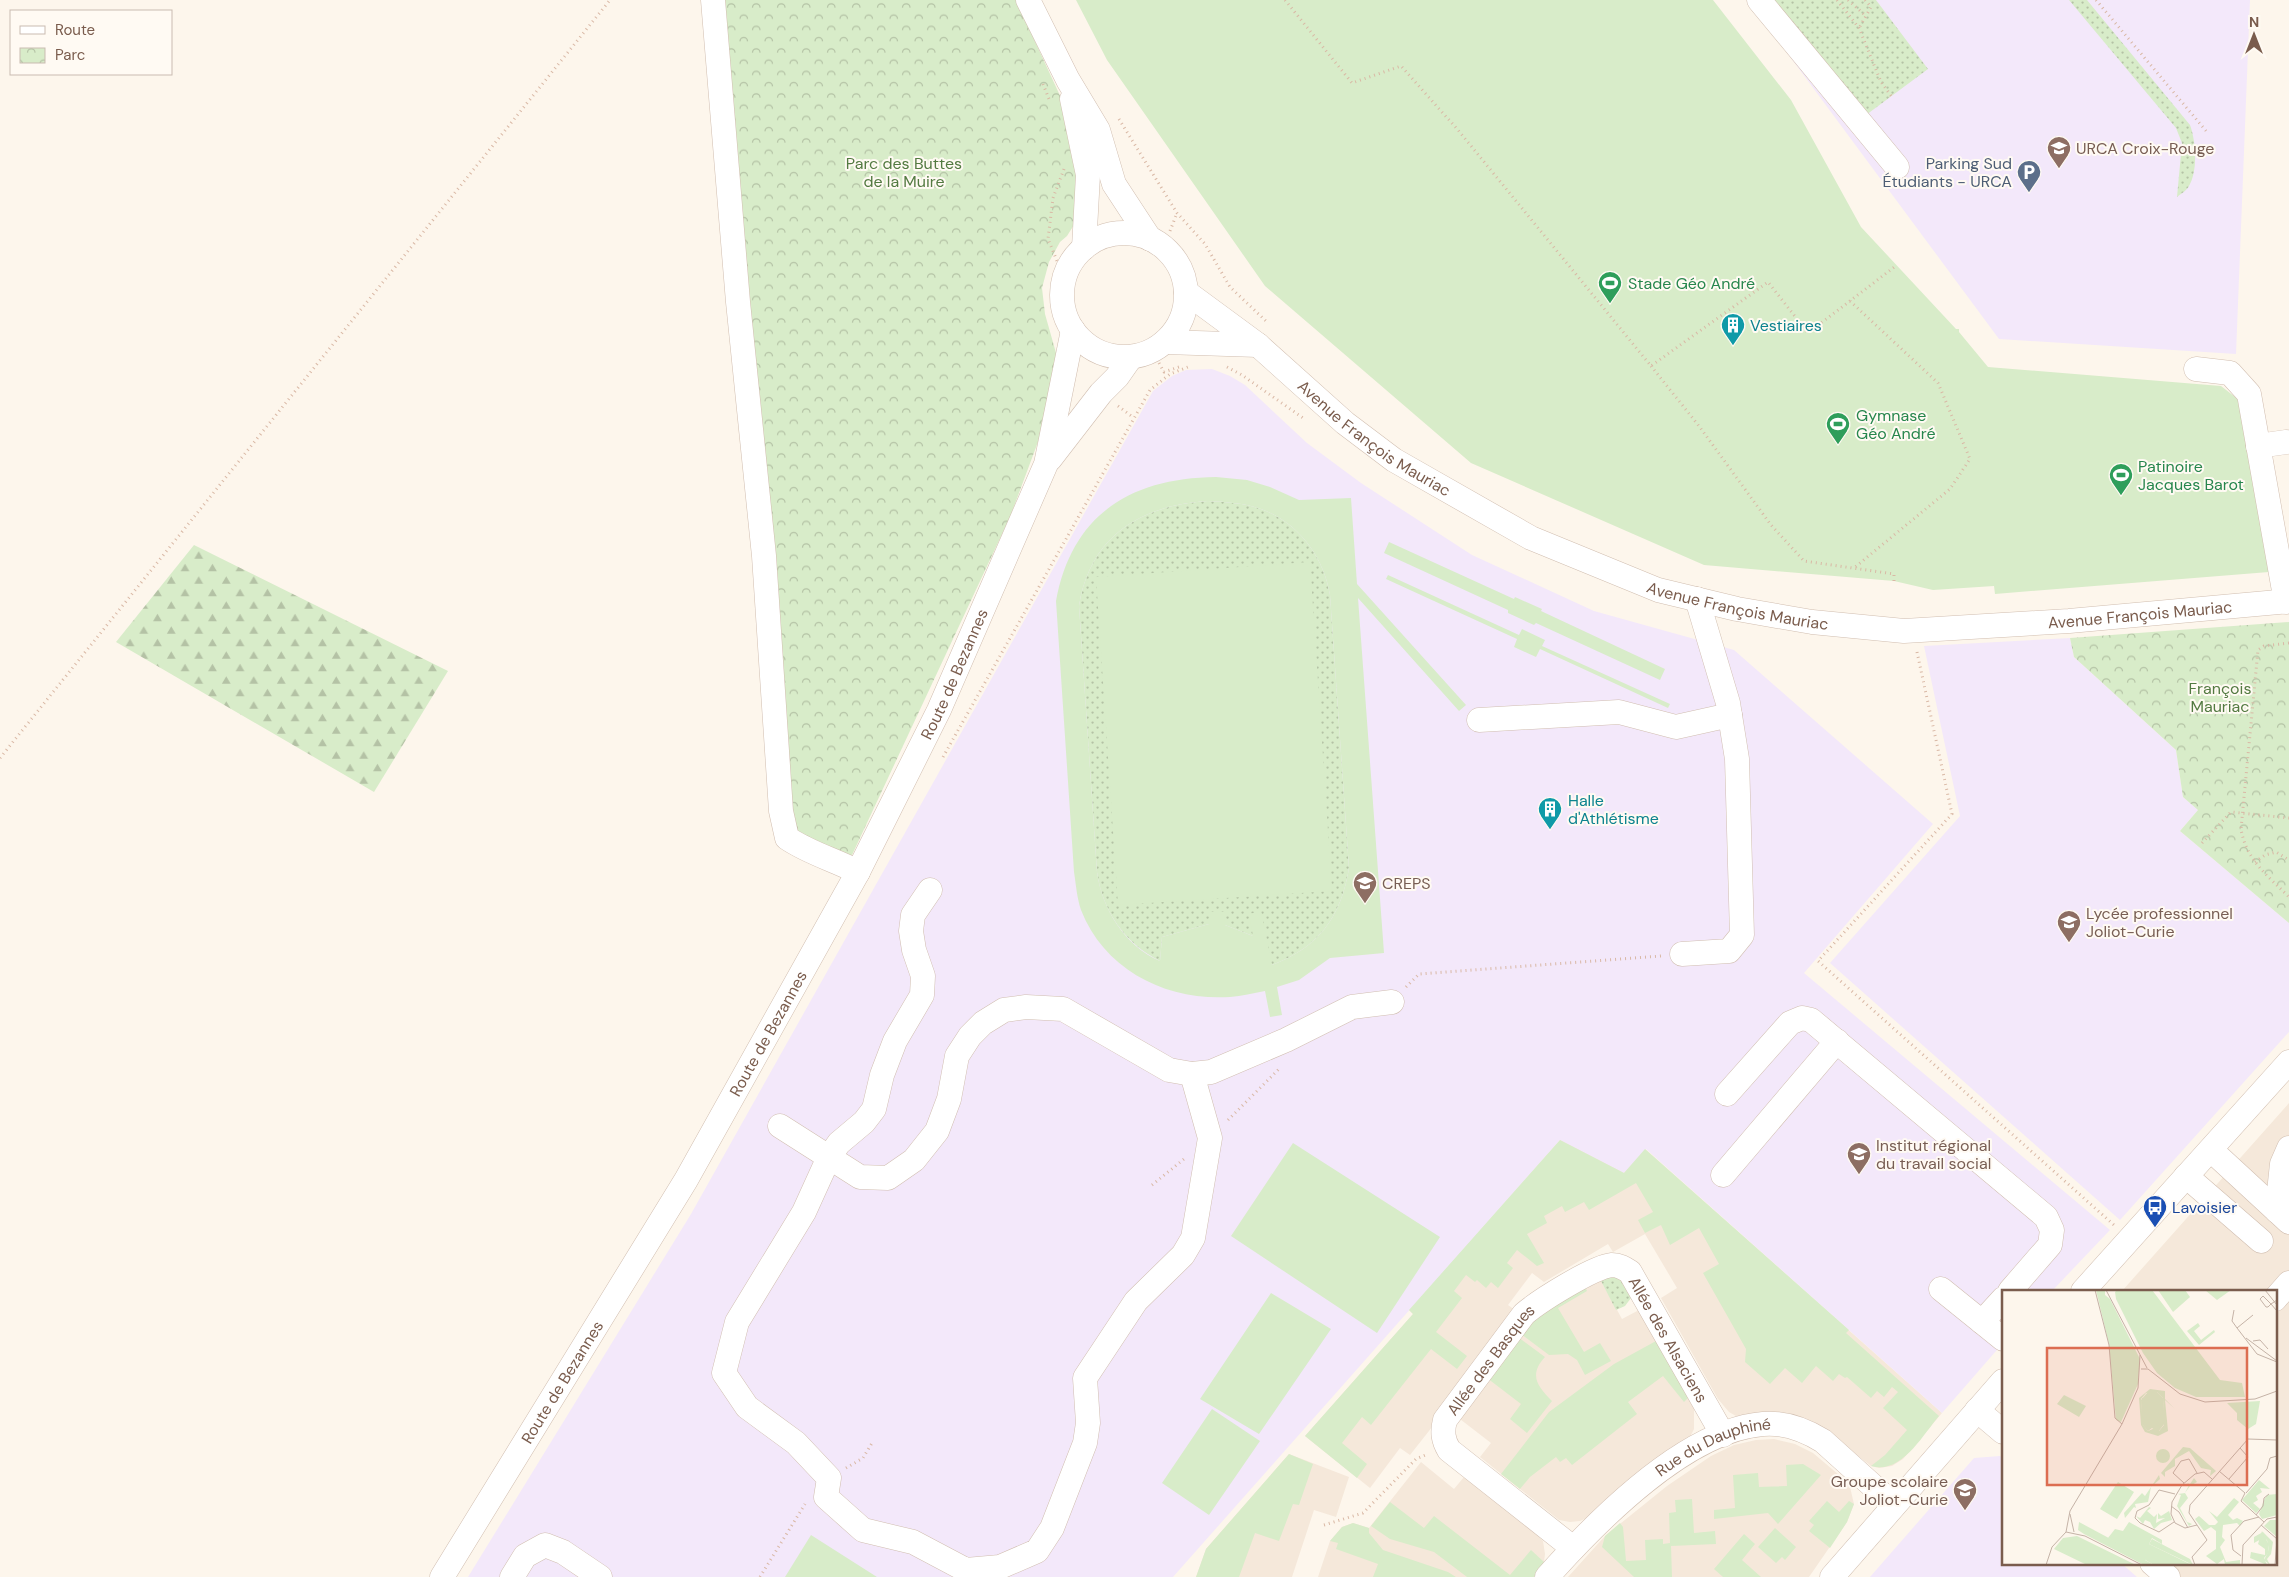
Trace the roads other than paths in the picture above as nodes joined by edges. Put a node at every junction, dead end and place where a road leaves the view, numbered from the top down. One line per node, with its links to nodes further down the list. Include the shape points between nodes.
1 (714, 0): 20 (street, via 738,302 764,556 781,811 787,838 803,849)
2 (1028, 0): 4 (street)
3 (1759, 0): 5 (street)
4 (1068, 80): 6 (street, via 1098,130 1114,184); 7 (street, via 1088,175)
5 (1896, 167)
6 (1150, 239): 7 (street, via 1116,234 1098,239); 8 (street, via 1175,261 1183,276)
7 (1084, 248): 9 (street, via 1064,278 1065,314)
8 (1186, 292): 10 (street, Avenue François Mauriac); 11 (street, via 1184,311 1177,328)
9 (1073, 330): 11 (street, via 1087,345 1104,354); 15 (street, Route de Bezannes)
10 (1258, 345): 11 (street); 16 (street, Avenue François Mauriac, via 1345,423 1403,464 1531,538 1658,590)
11 (1150, 350): 15 (street, Route de Bezannes, via 1101,393)
12 (2196, 369): 14 (street, via 2230,373 2249,394)
13 (2286, 442): 14 (street)
14 (2258, 446): 17 (street)
15 (1046, 464): 20 (street, Route de Bezannes, via 939,710)
16 (1697, 599): 17 (street, Avenue François Mauriac, via 1812,622 1904,631); 18 (street)
17 (2288, 602)
18 (1730, 715): 19 (street, via 1676,727 1619,712); 22 (street, via 1737,759 1742,936 1729,950)
19 (1478, 720)
20 (858, 872): 52 (street, Route de Bezannes, via 686,1180)
21 (930, 890): 31 (street, via 914,915 911,930 923,976 922,995 895,1040 874,1109)
22 (1682, 954)
23 (1392, 1002): 26 (street, via 1352,1006 1286,1040 1211,1072)
24 (1837, 1041): 27 (street, via 1811,1020 1802,1018 1790,1023); 32 (street); 38 (street, via 2046,1217 2052,1230 2050,1245)
25 (2289, 1062): 30 (street)
26 (1192, 1074): 31 (street, via 1169,1070 1063,1009 1026,1007 1004,1010 983,1023 957,1056 950,1099 937,1130 914,1160 888,1178 860,1177); 31 (street, via 1210,1138 1193,1238 1183,1255 1136,1301 1084,1378 1088,1422 1086,1443 1052,1528 1037,1551 1000,1567 966,1570 912,1542 864,1530 826,1498 829,1478 796,1443 747,1407 724,1373 737,1322 804,1212)
27 (1727, 1094)
28 (780, 1126): 31 (street)
29 (2289, 1148): 34 (street, via 2282,1164)
30 (2211, 1150): 33 (street); 34 (street)
31 (829, 1157)
32 (1723, 1175)
33 (2186, 1176): 35 (street); 39 (street)
34 (2283, 1216)
35 (2261, 1241)
36 (2289, 1283): 41 (street)
37 (1941, 1289): 43 (street)
38 (2011, 1290)
39 (2084, 1290)
40 (1546, 1298): 48 (street, Allée des Alsaciens, via 1606,1266 1622,1267 1630,1272); 50 (street, Allée des Basques, via 1524,1314 1445,1420 1442,1430 1448,1447)
41 (2276, 1298)
42 (2002, 1299): 43 (street)
43 (1982, 1322): 44 (street)
44 (2002, 1338)
45 (2002, 1382): 46 (street)
46 (1977, 1410): 47 (street); 49 (street)
47 (2002, 1431)
48 (1722, 1435): 49 (street, Rue du Dauphiné, via 1738,1428 1764,1424 1801,1429 1823,1442); 50 (street, Rue du Dauphiné, via 1685,1455 1640,1486 1607,1512)
49 (1894, 1505): 56 (street)
50 (1573, 1548): 55 (street, Rue du Dauphiné)
51 (2153, 1564): 57 (street)
52 (442, 1577)
53 (512, 1577): 54 (street, via 524,1556 545,1545 563,1552)
54 (600, 1577)
55 (1547, 1577)
56 (1832, 1577)
57 (2168, 1577)

